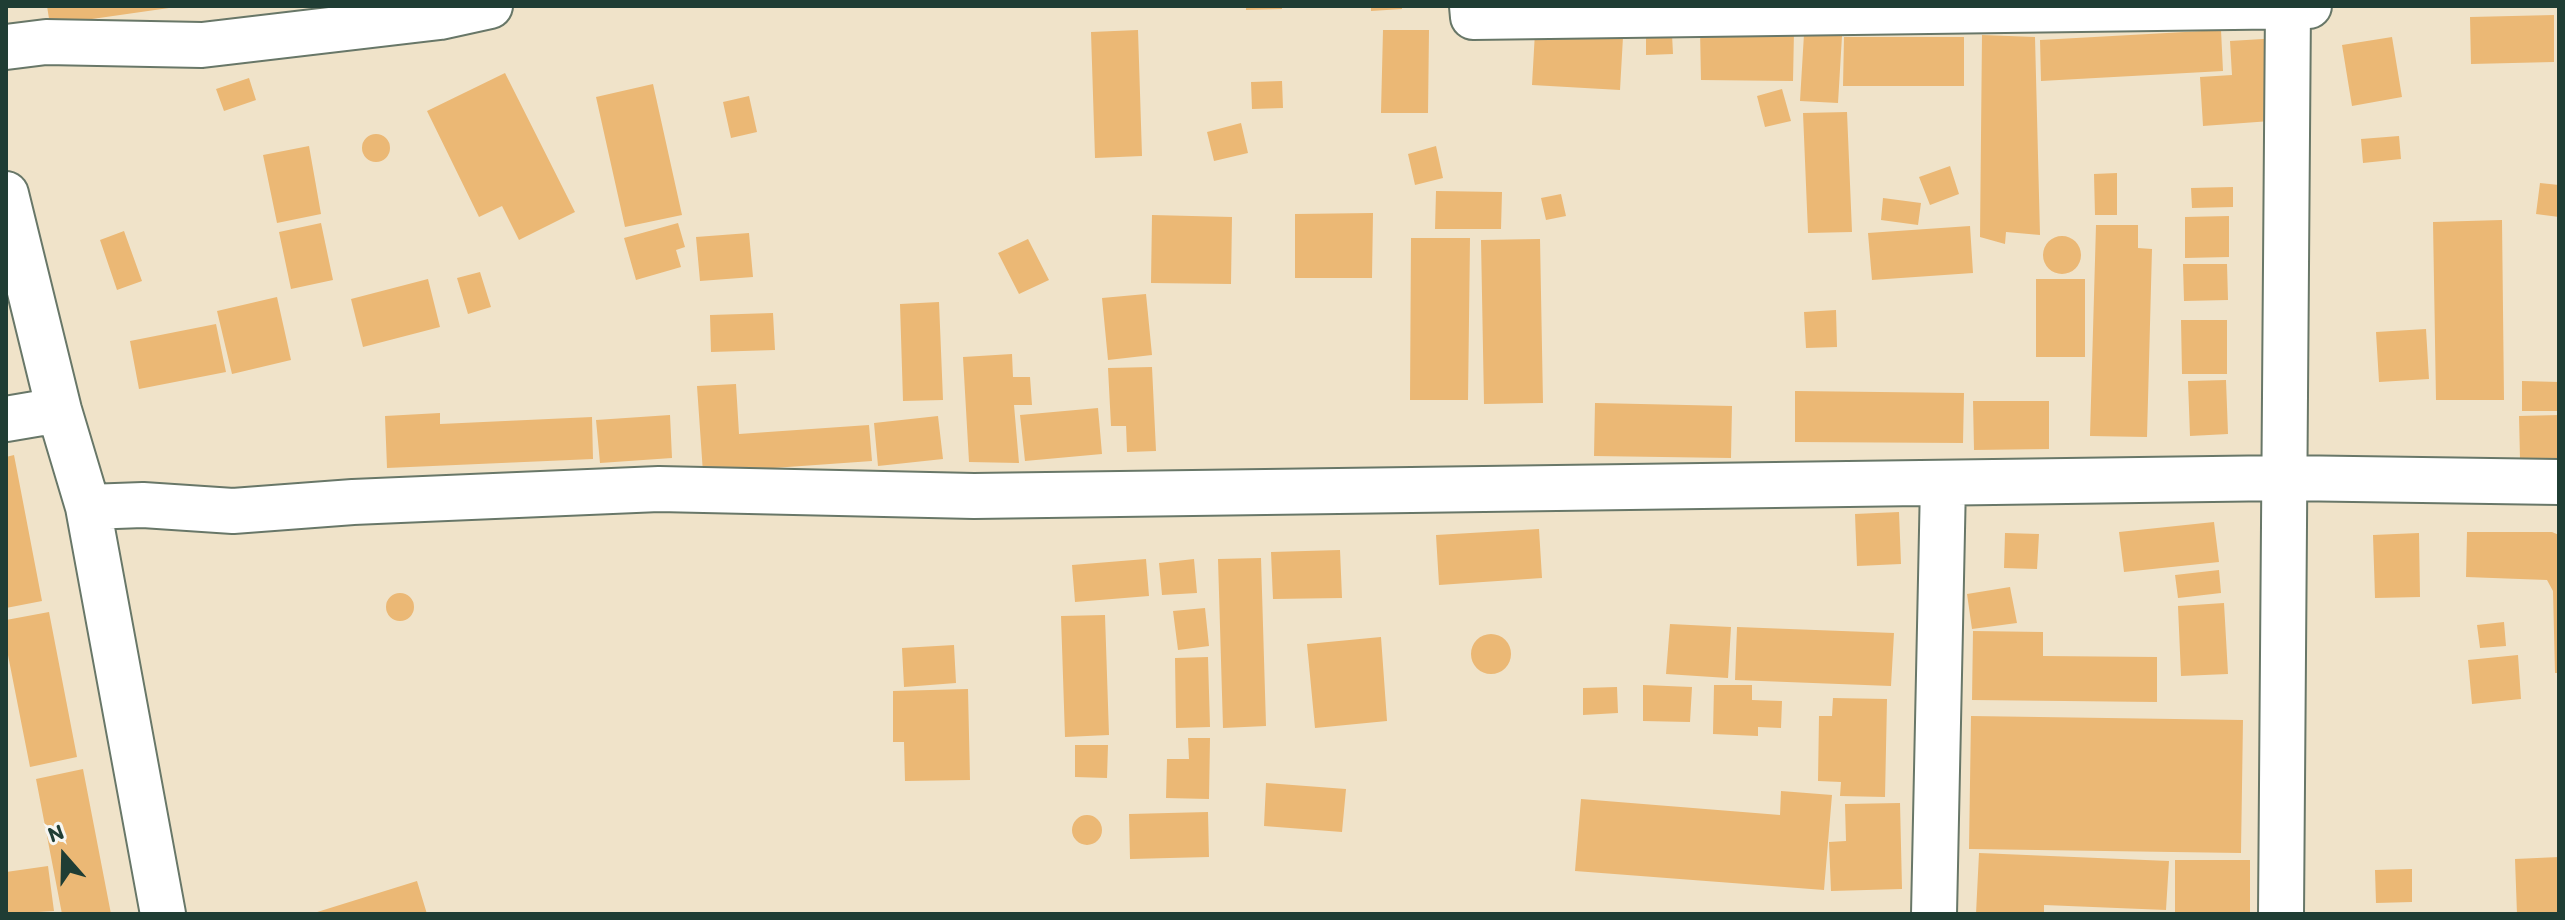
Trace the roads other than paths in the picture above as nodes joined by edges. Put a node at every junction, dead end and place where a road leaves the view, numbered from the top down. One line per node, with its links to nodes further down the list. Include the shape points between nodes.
1 (490, 6): 4 (street, via 440,17 202,45 46,42)
2 (1472, 6): 3 (street, via 1473,17)
3 (2295, 6): 8 (street)
4 (6, 47)
5 (6, 194): 6 (street)
6 (59, 410): 7 (street); 11 (street)
7 (6, 419)
8 (2285, 478): 9 (street); 10 (street); 14 (street)
9 (2559, 482)
10 (1943, 483): 11 (street, via 974,496 659,489 233,511); 13 (street)
11 (88, 507): 12 (street)
12 (163, 914)
13 (1934, 914)
14 (2281, 914)

